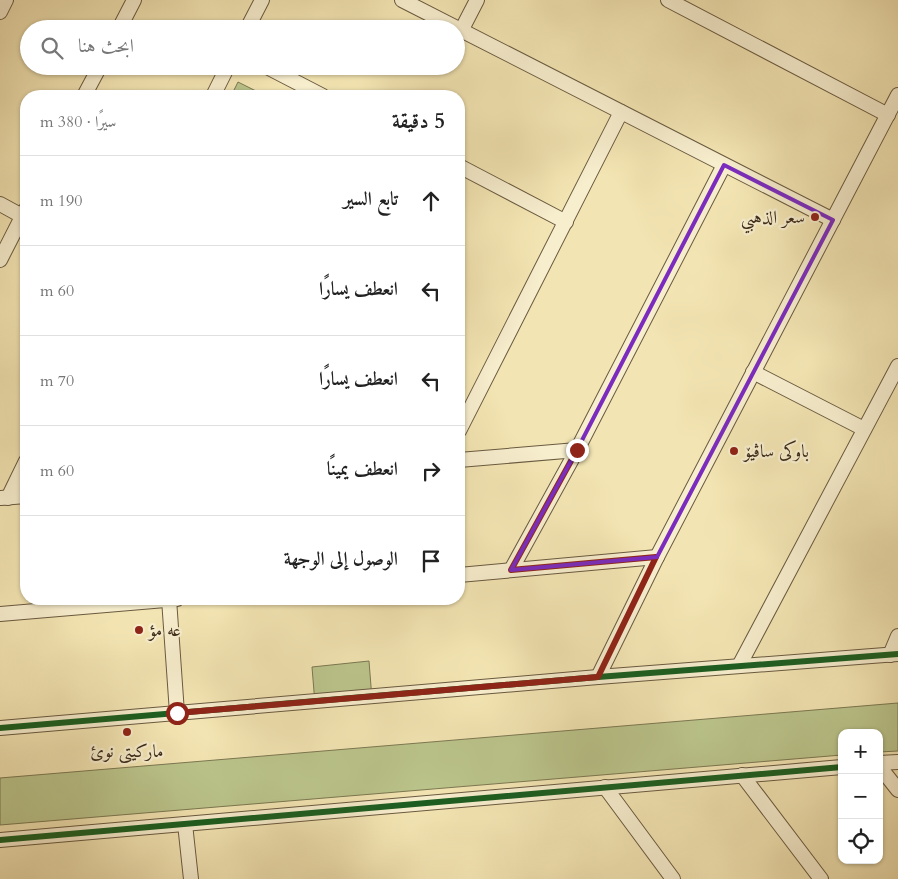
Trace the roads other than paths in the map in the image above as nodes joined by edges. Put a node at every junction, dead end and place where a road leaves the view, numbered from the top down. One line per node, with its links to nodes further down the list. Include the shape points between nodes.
1 (6, 0): 7 (street)
2 (134, 0): 8 (street)
3 (262, 0): 9 (street)
4 (402, 0): 10 (street)
5 (477, 0): 11 (street)
6 (676, 2): 21 (street)
7 (0, 12)
8 (124, 20)
9 (252, 20)
10 (441, 20)
11 (465, 25)
12 (465, 33): 20 (street)
13 (95, 75): 16 (street)
14 (223, 75): 17 (street)
15 (282, 75): 18 (street)
16 (87, 90)
17 (215, 90)
18 (311, 90)
19 (898, 95): 21 (street)
20 (621, 112): 22 (street); 28 (street)
21 (888, 115): 27 (street)
22 (724, 164): 27 (street); 34 (street)
23 (465, 169): 28 (street)
24 (0, 204): 25 (street)
25 (20, 211)
26 (20, 220): 29 (street)
27 (833, 220): 31 (street)
28 (566, 222): 32 (street)
29 (0, 260)
30 (898, 366): 33 (street)
31 (753, 372): 33 (street); 39 (street)
32 (465, 410)
33 (864, 430): 47 (street)
34 (577, 450): 35 (street); 40 (street)
35 (465, 459)
36 (20, 471): 38 (street)
37 (20, 497): 38 (street)
38 (4, 498)
39 (656, 557): 40 (street); 48 (street)
40 (511, 570): 41 (street)
41 (465, 574)
42 (70, 605): 44 (street)
43 (173, 605): 49 (street)
44 (0, 614)
45 (898, 636): 46 (street)
46 (894, 655): 47 (street)
47 (739, 666): 48 (street)
48 (598, 677): 49 (street)
49 (177, 713): 50 (street)
50 (0, 728)
51 (898, 762): 52 (street)
52 (883, 764)
53 (838, 766): 55 (street)
54 (883, 769): 57 (street)
55 (742, 775): 56 (street); 62 (street)
56 (605, 787): 58 (street); 61 (street)
57 (898, 790)
58 (185, 824): 59 (street); 60 (street)
59 (0, 840)
60 (191, 879)
61 (673, 879)
62 (821, 879)

